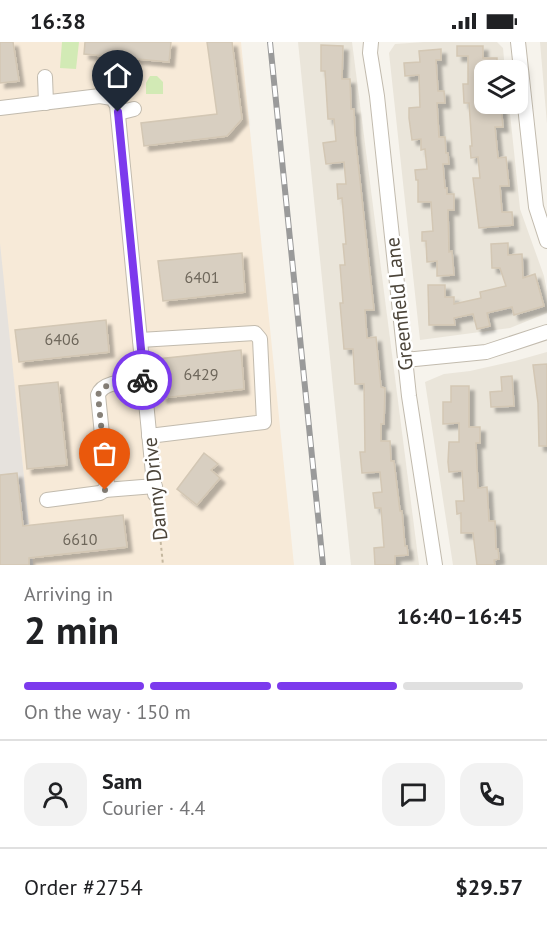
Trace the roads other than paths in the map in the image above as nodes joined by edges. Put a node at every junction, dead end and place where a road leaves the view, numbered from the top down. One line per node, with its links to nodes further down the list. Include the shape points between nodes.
1 (370, 42): 11 (street, Greenfield Lane)
2 (518, 42): 8 (street, via 536,207)
3 (45, 77): 4 (street)
4 (46, 103): 5 (street); 7 (street, via 106,96 115,101)
5 (0, 108)
6 (134, 109): 7 (street)
7 (118, 112): 10 (street, Danny Drive)
8 (547, 241)
9 (547, 332): 11 (street, via 486,352)
10 (140, 340): 12 (street, Danny Drive); 13 (street, via 255,333 260,339 264,422)
11 (405, 360): 16 (street, Greenfield Lane)
12 (144, 380): 13 (street, Danny Drive); 14 (street, via 100,389)
13 (149, 436): 14 (street, Danny Drive, via 155,490)
14 (105, 490): 15 (street)
15 (47, 500)
16 (435, 565)

